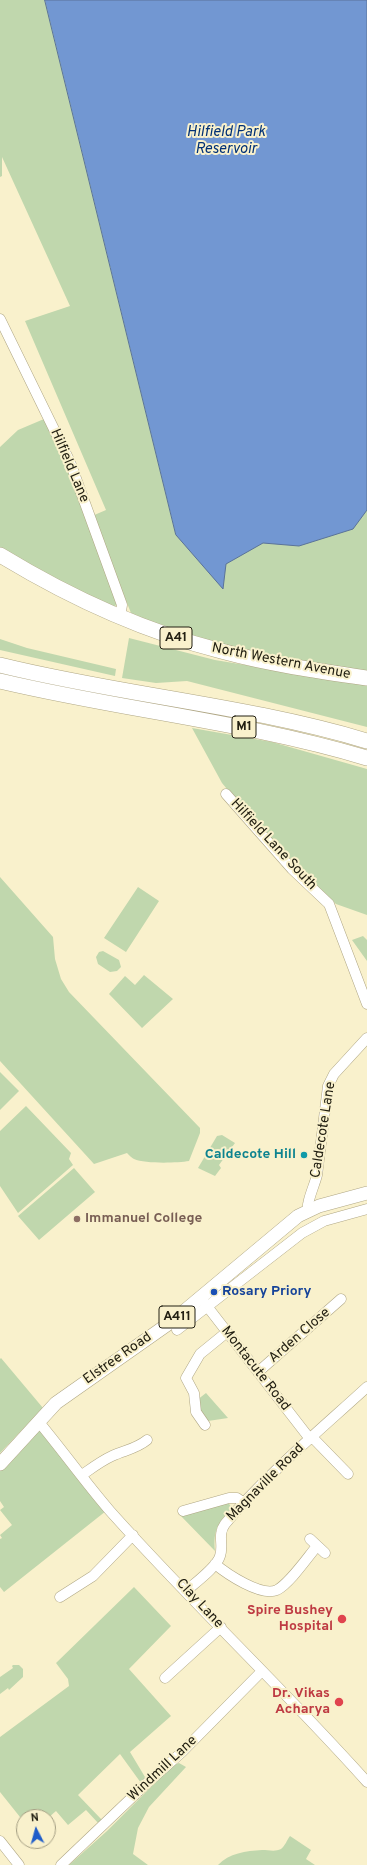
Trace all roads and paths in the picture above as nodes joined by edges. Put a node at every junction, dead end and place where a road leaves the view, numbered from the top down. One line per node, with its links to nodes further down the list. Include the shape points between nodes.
1 (0, 319): 3 (street, Hilfield Lane, via 70,462 122,605)
2 (0, 555): 3 (highway, North Western Avenue / A41, via 49,584)
3 (120, 617): 5 (highway, North Western Avenue / A41, via 176,638 221,651 264,661)
4 (0, 665): 7 (highway, M1, via 293,721)
5 (367, 678)
6 (0, 681): 8 (highway, M1, via 69,696 246,727)
7 (367, 741)
8 (367, 758)
9 (226, 794): 10 (street, Hilfield Lane South, via 292,869 329,904)
10 (367, 1004)
11 (367, 1038): 14 (street, Caldecote Lane, via 334,1074 328,1086 317,1175)
12 (367, 1193): 14 (main road, Elstree Road / A411)
13 (367, 1209): 16 (street, via 313,1226)
14 (308, 1210): 16 (main road, Elstree Road / A411, via 284,1227)
15 (342, 1300): 19 (street, Arden Close)
16 (204, 1302): 17 (street); 18 (street, Montacute Road); 21 (main road, Elstree Road / A411, via 69,1393)
17 (177, 1330)
18 (227, 1332): 19 (street, Montacute Road); 22 (street, via 200,1354 186,1378 194,1393 196,1412)
19 (258, 1372): 23 (street, Montacute Road)
20 (367, 1387): 23 (street, Magnaville Road)
21 (38, 1421): 25 (main road, Elstree Road / A411); 27 (street, Clay Lane)
22 (205, 1425)
23 (311, 1438): 26 (street, Montacute Road); 28 (street, Magnaville Road)
24 (147, 1440): 27 (street, via 136,1448 112,1455)
25 (0, 1464)
26 (348, 1474)
27 (82, 1475): 30 (street, Clay Lane, via 98,1497)
28 (244, 1503): 29 (street, via 237,1498 230,1498); 32 (street, Magnaville Road, via 221,1531 220,1555)
29 (183, 1511)
30 (134, 1535): 33 (street, Clay Lane); 34 (street, via 93,1576)
31 (325, 1553): 32 (street, via 313,1543 284,1584 273,1591 264,1591 243,1582)
32 (215, 1564): 33 (street)
33 (186, 1591): 35 (street, Clay Lane)
34 (60, 1597)
35 (220, 1627): 36 (street, Clay Lane); 37 (street)
36 (262, 1671): 38 (street, Clay Lane, via 287,1694); 41 (street, Windmill Lane, via 182,1752)
37 (165, 1678)
38 (367, 1782)
39 (0, 1841): 40 (street)
40 (19, 1865)
41 (61, 1865)

